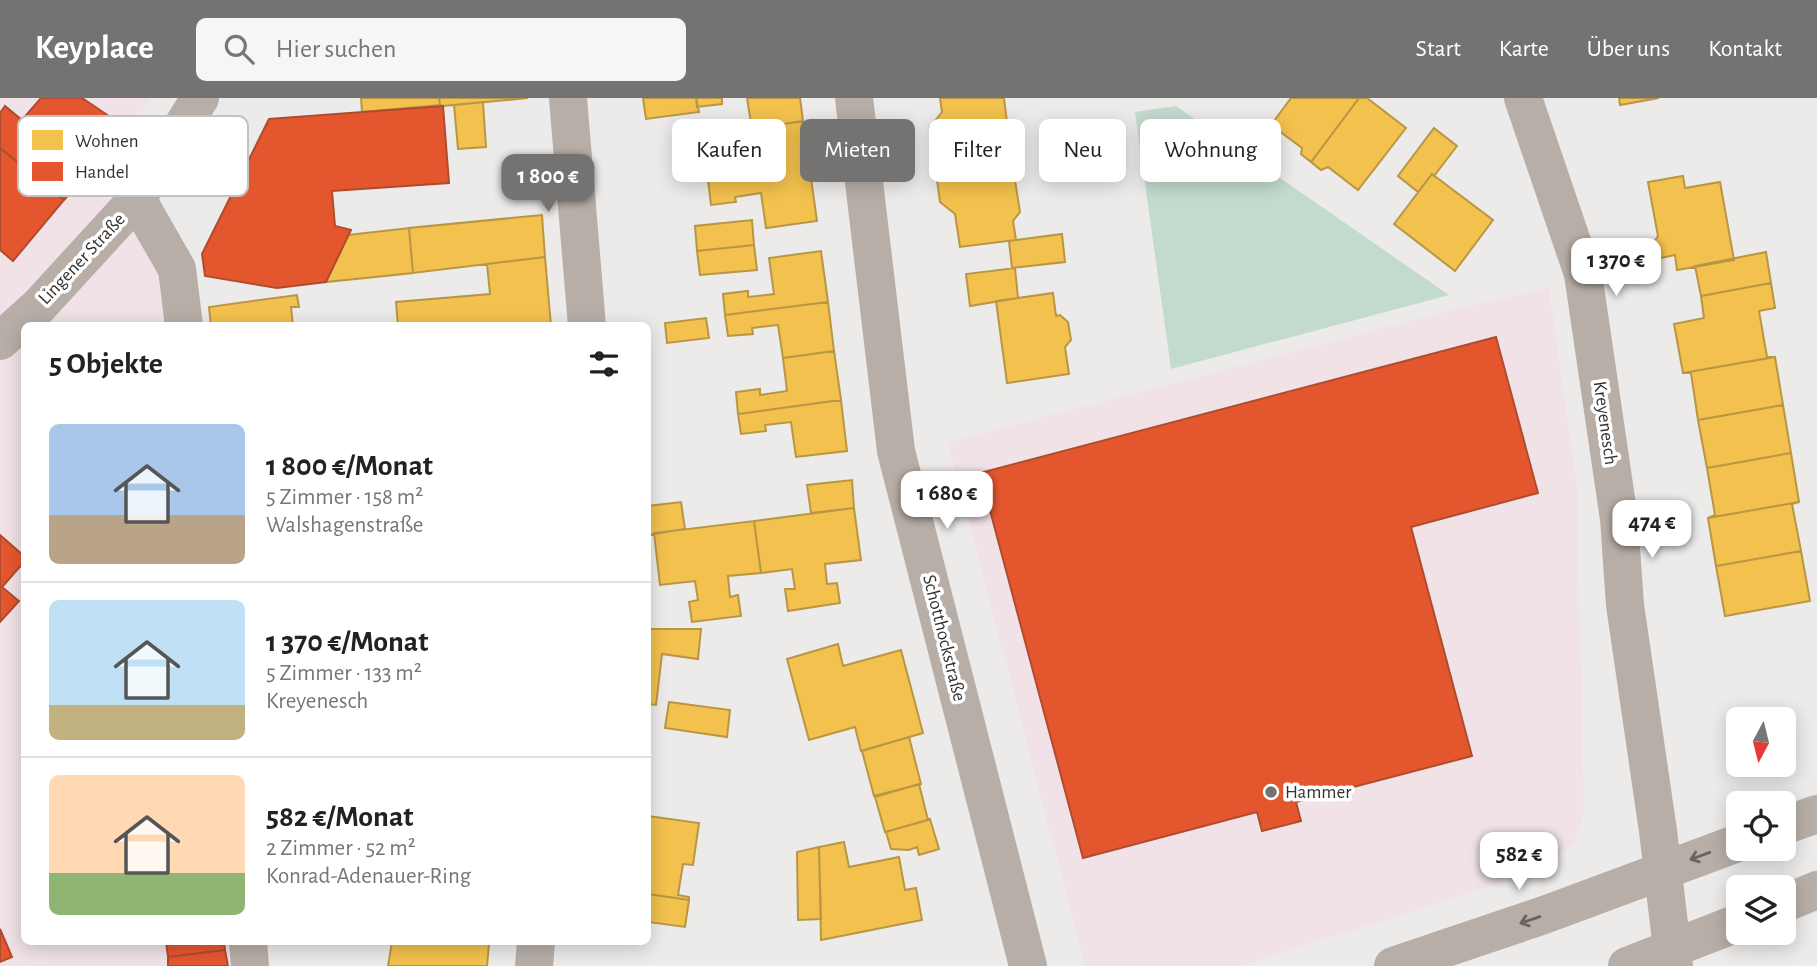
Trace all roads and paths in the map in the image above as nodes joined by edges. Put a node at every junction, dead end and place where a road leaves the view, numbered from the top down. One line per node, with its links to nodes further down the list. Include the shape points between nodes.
1 (200, 98): 5 (street, Lingener Straße)
2 (568, 98): 11 (street)
3 (854, 98): 25 (street, Schotthockstraße, via 896,451)
4 (1523, 98): 16 (street, Kreyenesch, via 1583,274)
5 (189, 116)
6 (139, 196): 7 (street, Lingener Straße)
7 (137, 199): 9 (street, Lingener Straße); 10 (street, via 177,269)
8 (21, 322): 12 (street, Lingener Straße)
9 (21, 322)
10 (184, 322)
11 (587, 322)
12 (0, 341)
13 (1817, 814): 14 (main road)
14 (1796, 821)
15 (1726, 847): 16 (main road, one-way to 16)
16 (1663, 870): 22 (street, Kreyenesch); 26 (main road, one-way to 26)
17 (1817, 890): 18 (main road)
18 (1796, 899)
19 (1726, 929): 22 (main road)
20 (248, 945): 23 (street)
21 (536, 945): 24 (street)
22 (1673, 958): 27 (main road)
23 (250, 966)
24 (534, 966)
25 (1028, 966)
26 (1393, 966)
27 (1627, 966)

